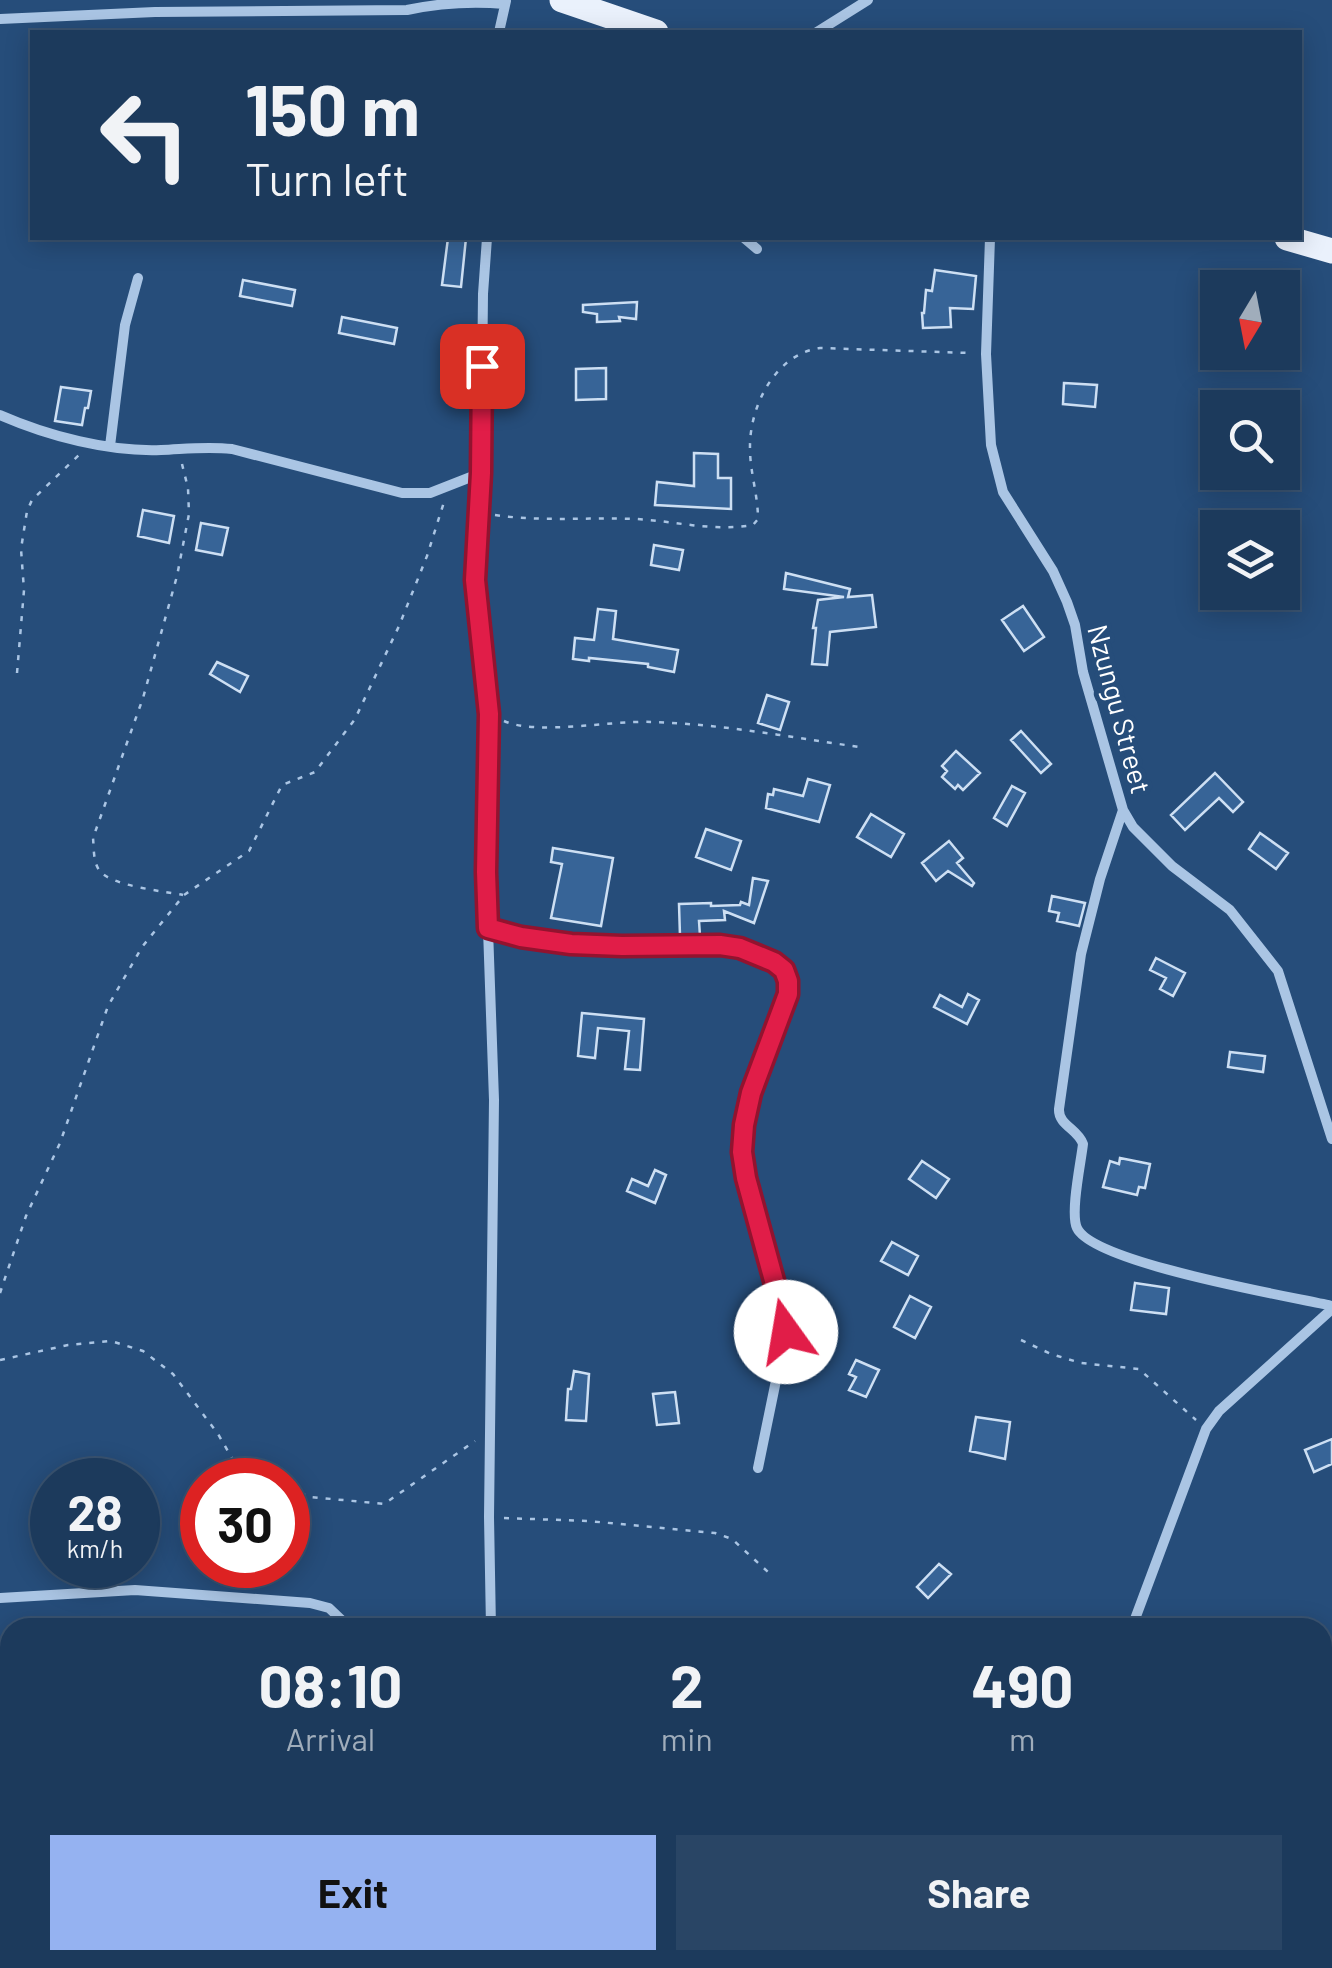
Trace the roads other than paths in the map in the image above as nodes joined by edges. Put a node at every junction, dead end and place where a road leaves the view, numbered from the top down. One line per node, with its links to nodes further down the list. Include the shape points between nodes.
1 (562, 0): 6 (main road)
2 (864, 1): 7 (street)
3 (505, 2): 4 (street); 5 (street)
4 (0, 20)
5 (499, 30)
6 (650, 30)
7 (821, 30)
8 (486, 240): 17 (street)
9 (746, 240): 12 (street)
10 (990, 240): 18 (street, Nzungu Street, via 991,445 1003,492 1067,602)
11 (1293, 240): 13 (main road)
12 (756, 249)
13 (1332, 252)
14 (138, 278): 16 (street, via 124,325)
15 (0, 415): 16 (street, via 38,431)
16 (110, 446): 17 (street, via 232,449 402,494 430,493)
17 (481, 473): 19 (street, via 475,580 489,714)
18 (1124, 810): 20 (street, Nzungu Street, via 1172,866 1230,910 1278,971); 21 (street, via 1081,954 1058,1109 1083,1144 1078,1232 1164,1269)
19 (488, 928): 22 (street, via 571,944 720,945 784,970 788,994 751,1093 743,1139 746,1178 786,1332); 25 (street, via 494,1100)
20 (1332, 1140)
21 (1332, 1307): 26 (street, via 1218,1410)
22 (758, 1468)
23 (0, 1598): 24 (street, via 135,1590 310,1602)
24 (339, 1618)
25 (491, 1618)
26 (1135, 1618)

